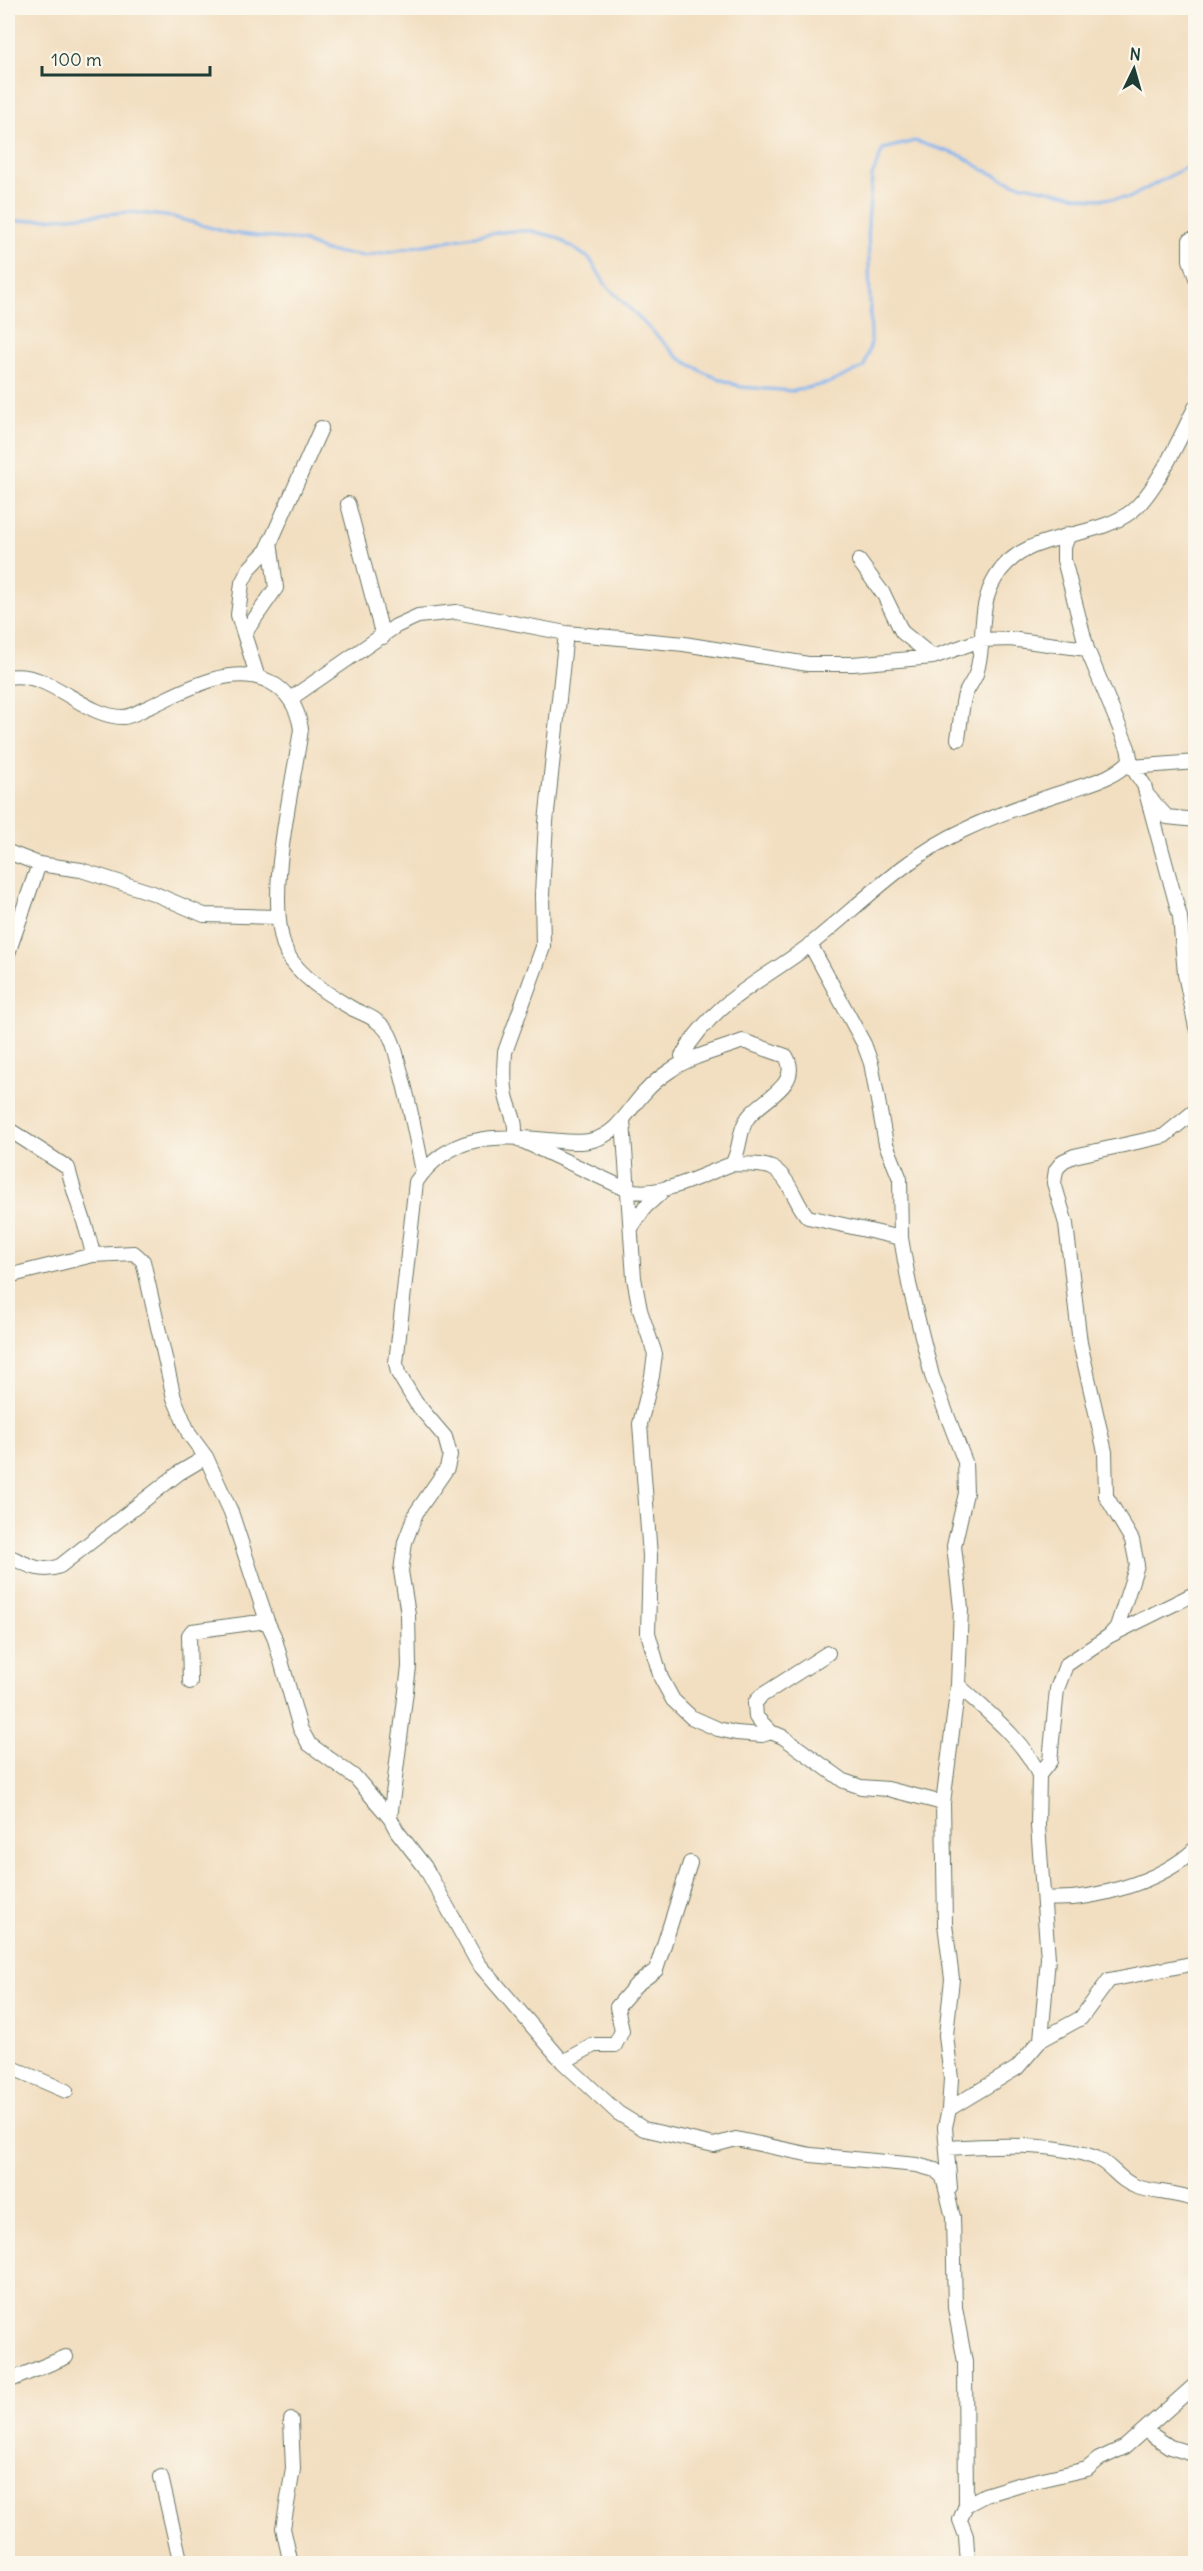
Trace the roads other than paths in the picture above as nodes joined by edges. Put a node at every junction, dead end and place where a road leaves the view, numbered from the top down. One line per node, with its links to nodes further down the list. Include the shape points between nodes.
1 (1190, 240): 2 (street, via 1190,260)
2 (1196, 278)
3 (1196, 406): 6 (street, via 1176,447 1134,510 1116,521)
4 (321, 428): 7 (street)
5 (348, 504): 11 (street)
6 (1069, 534): 12 (street, via 1036,545 996,576 983,602); 13 (street, via 1064,560)
7 (270, 541): 10 (street, via 242,582 238,615); 10 (street, via 276,588)
8 (859, 561): 14 (street, via 884,595 902,632)
9 (566, 633): 11 (street, via 456,612 418,616); 14 (street, via 684,644 808,664); 33 (street, via 546,822 543,947 505,1052 506,1098 517,1126)
10 (244, 634): 15 (street)
11 (383, 637): 17 (street)
12 (981, 640): 13 (street, via 1010,639); 14 (street); 18 (street, via 976,674 964,697)
13 (1087, 650): 20 (street)
14 (933, 657)
15 (257, 675): 16 (street, via 237,675 201,684 125,717 108,715 45,682); 17 (street, via 276,685)
16 (8, 677)
17 (290, 699): 25 (street, via 298,712 301,729 283,834)
18 (958, 739)
19 (1196, 762): 20 (street)
20 (1131, 764): 21 (street); 26 (street, via 1103,781 1071,789 963,830 900,868)
21 (1147, 795): 22 (street, via 1167,817); 28 (street, via 1180,917 1185,974)
22 (1196, 820)
23 (8, 852): 24 (street)
24 (39, 864): 25 (street, via 81,870 153,893 204,915); 27 (street)
25 (278, 917): 35 (street, via 284,946 297,967 386,1030 411,1108)
26 (810, 944): 29 (street, via 736,995 696,1032); 39 (street, via 871,1063 886,1144 900,1179)
27 (8, 953)
28 (1196, 1027)
29 (682, 1056)
30 (1196, 1110): 46 (street, via 1164,1136 1074,1156 1056,1170 1054,1183 1066,1224 1080,1343 1105,1452 1106,1496 1132,1539 1137,1555 1117,1627)
31 (623, 1120): 33 (street, via 607,1134 592,1140); 34 (street, via 646,1091 686,1062 743,1041 786,1056 788,1076 747,1119); 37 (street)
32 (8, 1129): 40 (street, via 68,1168)
33 (514, 1137): 35 (street, via 461,1143); 37 (street)
34 (732, 1164): 36 (street); 39 (street, via 777,1169 808,1217)
35 (423, 1172): 53 (street, via 416,1182 396,1363 416,1403 445,1437 450,1455 447,1468 416,1513 405,1542 401,1571 408,1614 409,1667)
36 (668, 1187): 37 (street, via 641,1193); 38 (street, via 645,1207)
37 (628, 1190): 38 (street)
38 (631, 1228): 50 (street, via 636,1288 654,1354 640,1424 650,1556 648,1633 661,1678 673,1700 691,1717 736,1733 762,1736)
39 (901, 1238): 49 (street, via 932,1376 965,1462 966,1493 954,1546 961,1608)
40 (93, 1255): 41 (street); 42 (street, via 134,1253 143,1261 174,1398 189,1434)
41 (8, 1276)
42 (206, 1457): 43 (street, via 179,1473 60,1566 38,1570); 45 (street, via 231,1512)
43 (8, 1556)
44 (1196, 1593): 46 (street)
45 (267, 1621): 48 (street, via 192,1631); 53 (street, via 300,1728 309,1744 356,1778)
46 (1109, 1636): 51 (street, via 1066,1665 1057,1689 1050,1761)
47 (828, 1653): 50 (street, via 755,1703 756,1717)
48 (190, 1682)
49 (958, 1685): 51 (street, via 1034,1763); 52 (street)
50 (771, 1732): 52 (street, via 844,1781)
51 (1039, 1775): 56 (street, via 1038,1826)
52 (943, 1803): 62 (street, via 945,1924 952,1979 946,2035 951,2079)
53 (390, 1818): 59 (street, via 425,1867 478,1963)
54 (1196, 1848): 56 (street, via 1184,1860 1126,1886 1084,1898)
55 (690, 1863): 59 (street, via 656,1970 616,2007 622,2031 615,2044 594,2045)
56 (1044, 1898): 58 (street, via 1048,1958)
57 (1196, 1963): 58 (street, via 1109,1980 1082,2018)
58 (1041, 2040): 62 (street, via 1017,2068)
59 (564, 2062): 64 (street, via 618,2114 644,2129 714,2145 736,2139 811,2155 917,2165 935,2170 943,2177)
60 (8, 2066): 61 (street)
61 (66, 2091)
62 (949, 2109): 63 (street, via 945,2127)
63 (948, 2148): 64 (street); 65 (street, via 1004,2143 1079,2153 1097,2158 1123,2181)
64 (949, 2199): 73 (street, via 953,2217 955,2308 965,2362)
65 (1196, 2200)
66 (66, 2357): 67 (street)
67 (8, 2381)
68 (1196, 2384): 70 (street)
69 (291, 2420): 75 (street, via 292,2469 283,2528)
70 (1146, 2430): 71 (street, via 1170,2447); 73 (street, via 1087,2469 1021,2484)
71 (1196, 2455)
72 (161, 2477): 74 (street)
73 (966, 2505): 76 (street, via 960,2520 966,2536)
74 (181, 2564)
75 (291, 2564)
76 (968, 2564)

